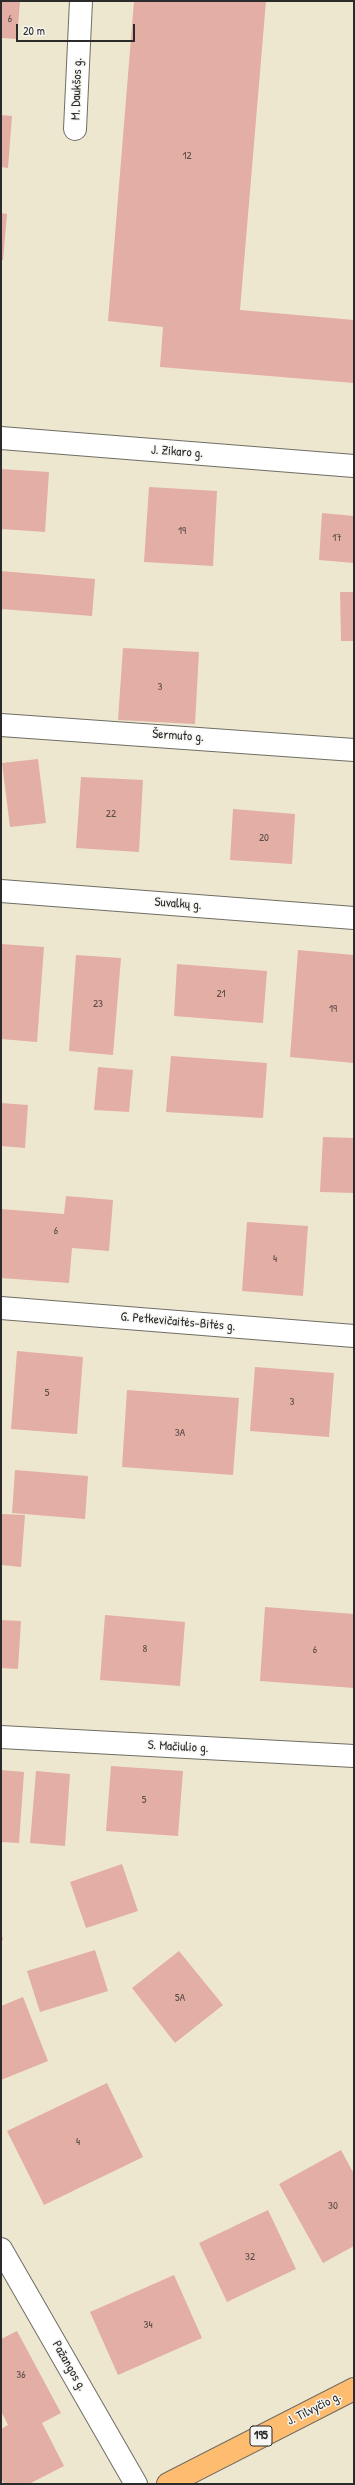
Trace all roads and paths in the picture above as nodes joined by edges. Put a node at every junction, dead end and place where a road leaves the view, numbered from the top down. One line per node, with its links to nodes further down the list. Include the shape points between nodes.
1 (81, 1): 2 (street, M. Daukšos g.)
2 (75, 129)
3 (1, 438): 4 (street, J. Zikaro g.)
4 (354, 466)
5 (1, 725): 6 (street, Šermuto g.)
6 (354, 750)
7 (1, 891): 8 (street, Suvalkų g.)
8 (354, 918)
9 (1, 1308): 10 (street, G. Petkevičaitės-Bitės g.)
10 (354, 1336)
11 (1, 1737): 12 (street, S. Mačiulio g.)
12 (354, 1756)
13 (1, 2249): 15 (street, Pažangos g.)
14 (354, 2389): 16 (main road, J. Tilvyčio g. / 195)
15 (136, 2484)
16 (168, 2484)

